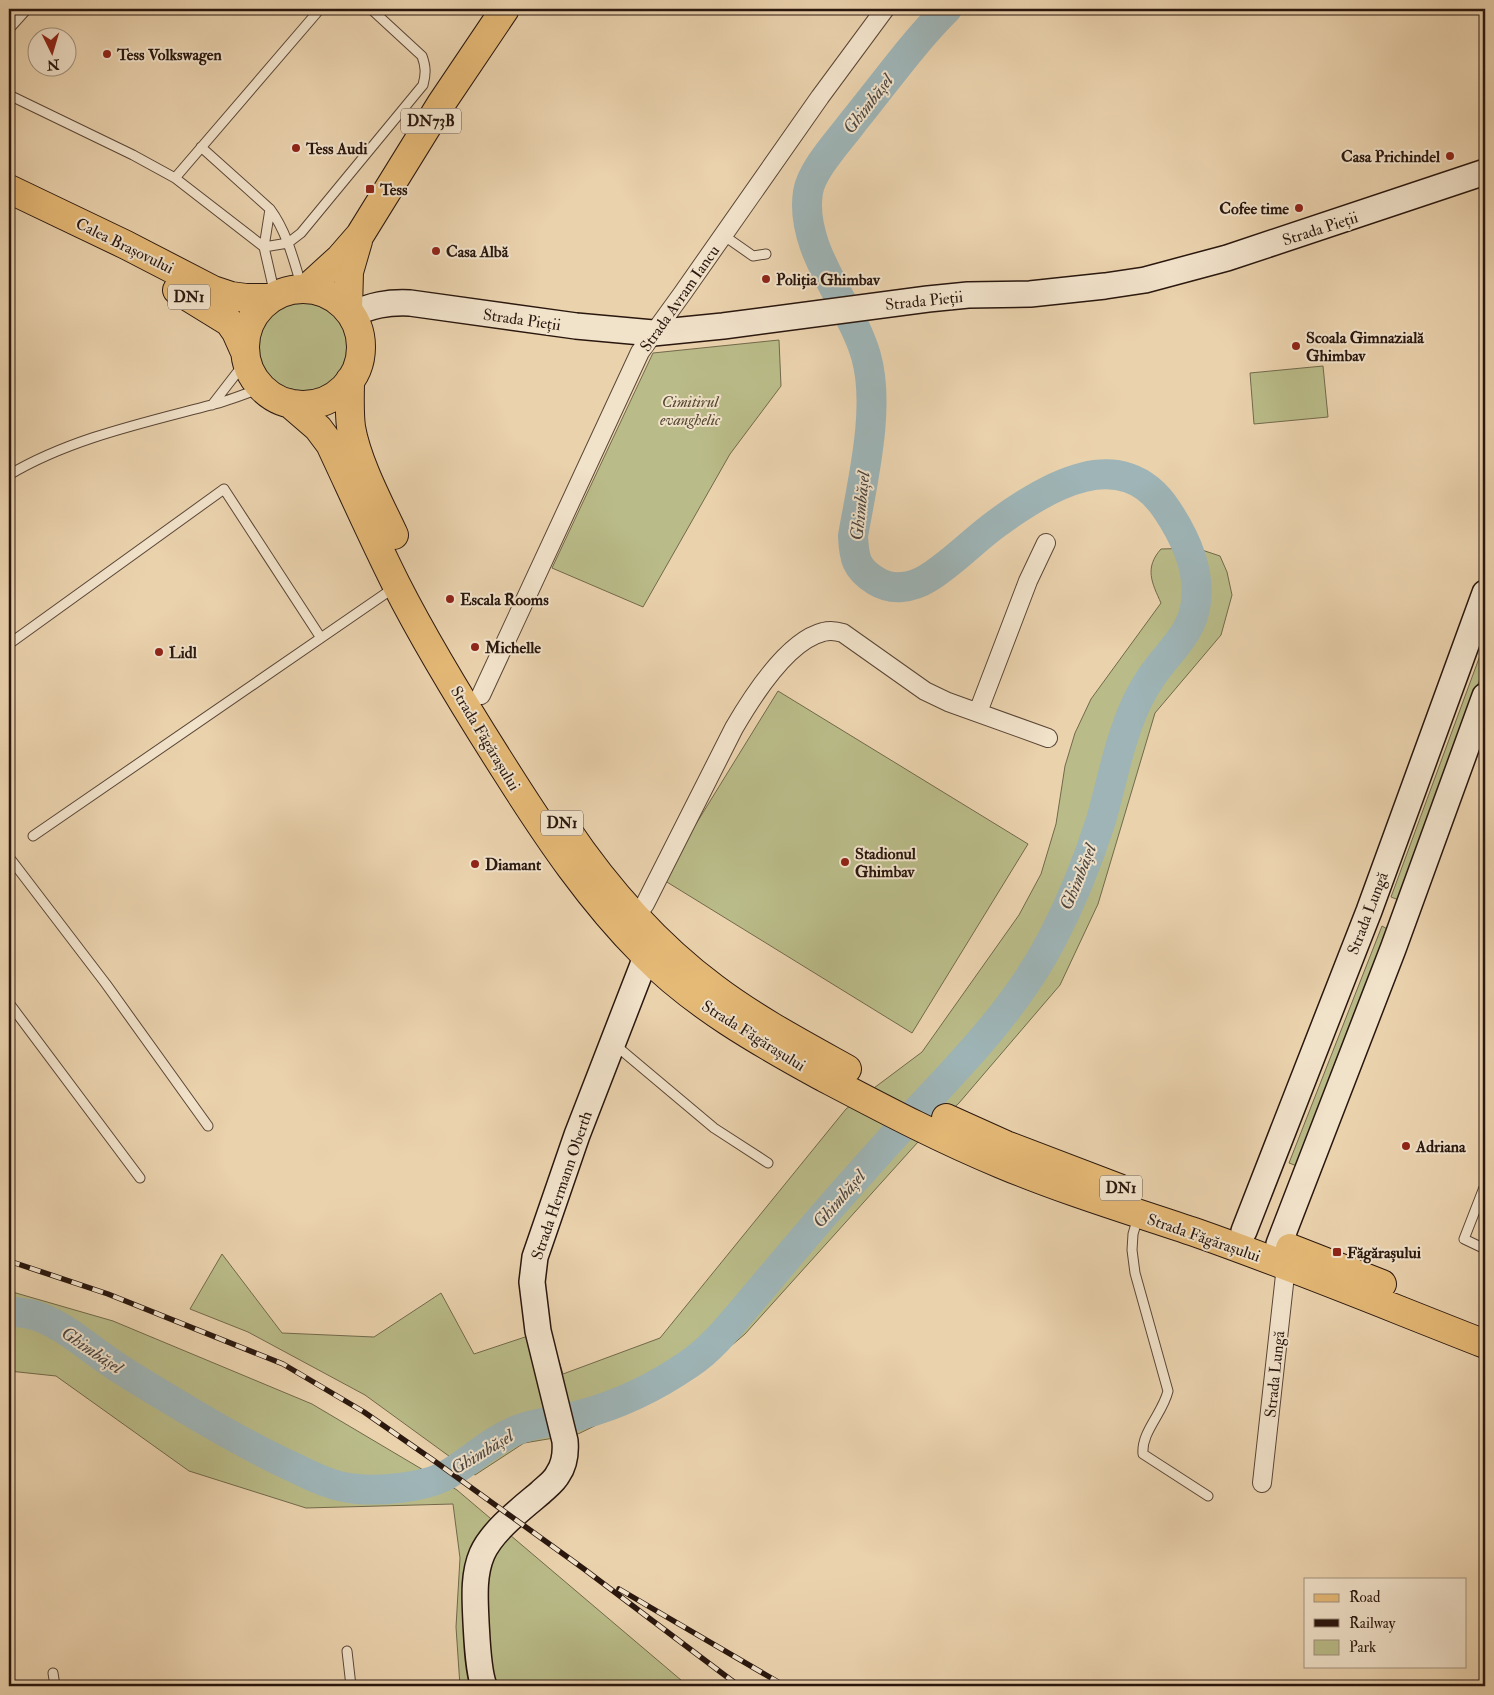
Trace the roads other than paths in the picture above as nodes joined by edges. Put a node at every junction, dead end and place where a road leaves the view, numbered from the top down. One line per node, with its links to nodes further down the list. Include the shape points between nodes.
1 (27, 9): 6 (lane)
2 (320, 9): 8 (lane)
3 (371, 9): 16 (lane, via 422,56 426,65 423,85 301,233)
4 (504, 9): 14 (main road, DN73B)
5 (885, 9): 15 (street, Strada Avram Iancu)
6 (9, 29)
7 (9, 95): 10 (lane)
8 (201, 147): 10 (lane); 13 (lane)
9 (1485, 172): 22 (street, Strada Pieții, via 1227,258 1145,280 1066,291 968,295)
10 (175, 178): 17 (lane)
11 (9, 190): 20 (main road, Calea Brașovului / DN1, via 214,290 246,298)
12 (9, 207): 23 (main road, Calea Brașovului / DN1, via 120,258 199,302 229,322)
13 (270, 209): 16 (lane); 17 (lane)
14 (360, 234): 19 (main road, DN73B, via 340,258); 21 (main road, DN73B, via 349,272)
15 (724, 235): 18 (lane, via 753,256); 22 (street, Strada Avram Iancu)
16 (288, 243): 17 (lane); 19 (lane)
17 (264, 247): 20 (lane)
18 (766, 254)
19 (304, 289): 20 (main road, DN1); 21 (main road, DN1, via 334,297)
20 (274, 296): 23 (main road, DN1, via 251,320 246,334)
21 (350, 313): 22 (street, Strada Pieții, via 384,303 404,303); 24 (main road, Strada Făgărașului / DN1, via 361,343 359,362)
22 (653, 333): 35 (street, Strada Avram Iancu, via 640,352)
23 (245, 355): 25 (main road, Strada Făgărașului / DN1); 27 (lane)
24 (350, 380): 26 (main road, Strada Făgărașului / DN1, via 334,396 323,401); 35 (main road, Strada Făgărașului / DN1, via 353,437 379,504 413,576)
25 (261, 388): 26 (main road, Strada Făgărașului / DN1); 27 (lane)
26 (289, 403): 30 (main road, Strada Făgărașului / DN1, via 318,428 330,444)
27 (212, 405): 28 (lane, via 60,449)
28 (9, 475)
29 (1046, 542): 37 (street)
30 (397, 586): 33 (lane); 44 (main road, Strada Făgărașului / DN1, via 482,734 537,819 603,910)
31 (1485, 593): 32 (street, Strada Lungă)
32 (1481, 619): 41 (street, Strada Lungă)
33 (321, 638): 34 (lane, via 224,489); 39 (lane)
34 (9, 644)
35 (481, 695): 42 (main road, Strada Făgărașului / DN1, via 568,832)
36 (1485, 696): 43 (street, Strada Lungă)
37 (978, 712): 38 (street); 42 (street, via 925,691 843,633 823,632 810,638 782,661 750,700 645,904)
38 (1048, 738)
39 (33, 836)
40 (9, 857): 48 (lane)
41 (1369, 911): 43 (street); 54 (street, Strada Lungă)
42 (635, 917): 47 (main road, Strada Făgărașului / DN1, via 658,941 715,988)
43 (1403, 924): 56 (street, Strada Lungă)
44 (646, 957): 46 (street, Strada Hermann Oberth); 47 (main road, Strada Făgărașului / DN1, via 704,1004 749,1034 797,1063)
45 (9, 1002): 51 (lane)
46 (612, 1043): 50 (lane, via 714,1128); 63 (street, Strada Hermann Oberth, via 558,1188 535,1257 532,1282 538,1331 566,1441 566,1453 559,1473 551,1483 505,1524 482,1552 475,1586 476,1632)
47 (855, 1084): 49 (main road, Strada Făgărașului / DN1)
48 (208, 1126)
49 (962, 1136): 53 (main road, Strada Făgărașului / DN1, via 1000,1164); 54 (main road, Strada Făgărașului / DN1, via 1077,1172)
50 (768, 1163)
51 (140, 1178)
52 (1485, 1185): 55 (lane, via 1464,1239)
53 (1139, 1214): 56 (main road, Strada Făgărașului / DN1, via 1198,1234); 60 (lane, via 1133,1234 1135,1273 1168,1391 1142,1444 1143,1454)
54 (1244, 1231): 56 (main road, Strada Făgărașului / DN1)
55 (1485, 1249)
56 (1282, 1255): 57 (main road, Strada Făgărașului / DN1, via 1334,1264); 58 (main road, Strada Făgărașului / DN1); 59 (street, Strada Lungă)
57 (1485, 1326)
58 (1485, 1344)
59 (1262, 1482)
60 (1208, 1496)
61 (347, 1651): 65 (lane)
62 (53, 1673): 64 (lane)
63 (483, 1685)
64 (55, 1686)
65 (351, 1686)

